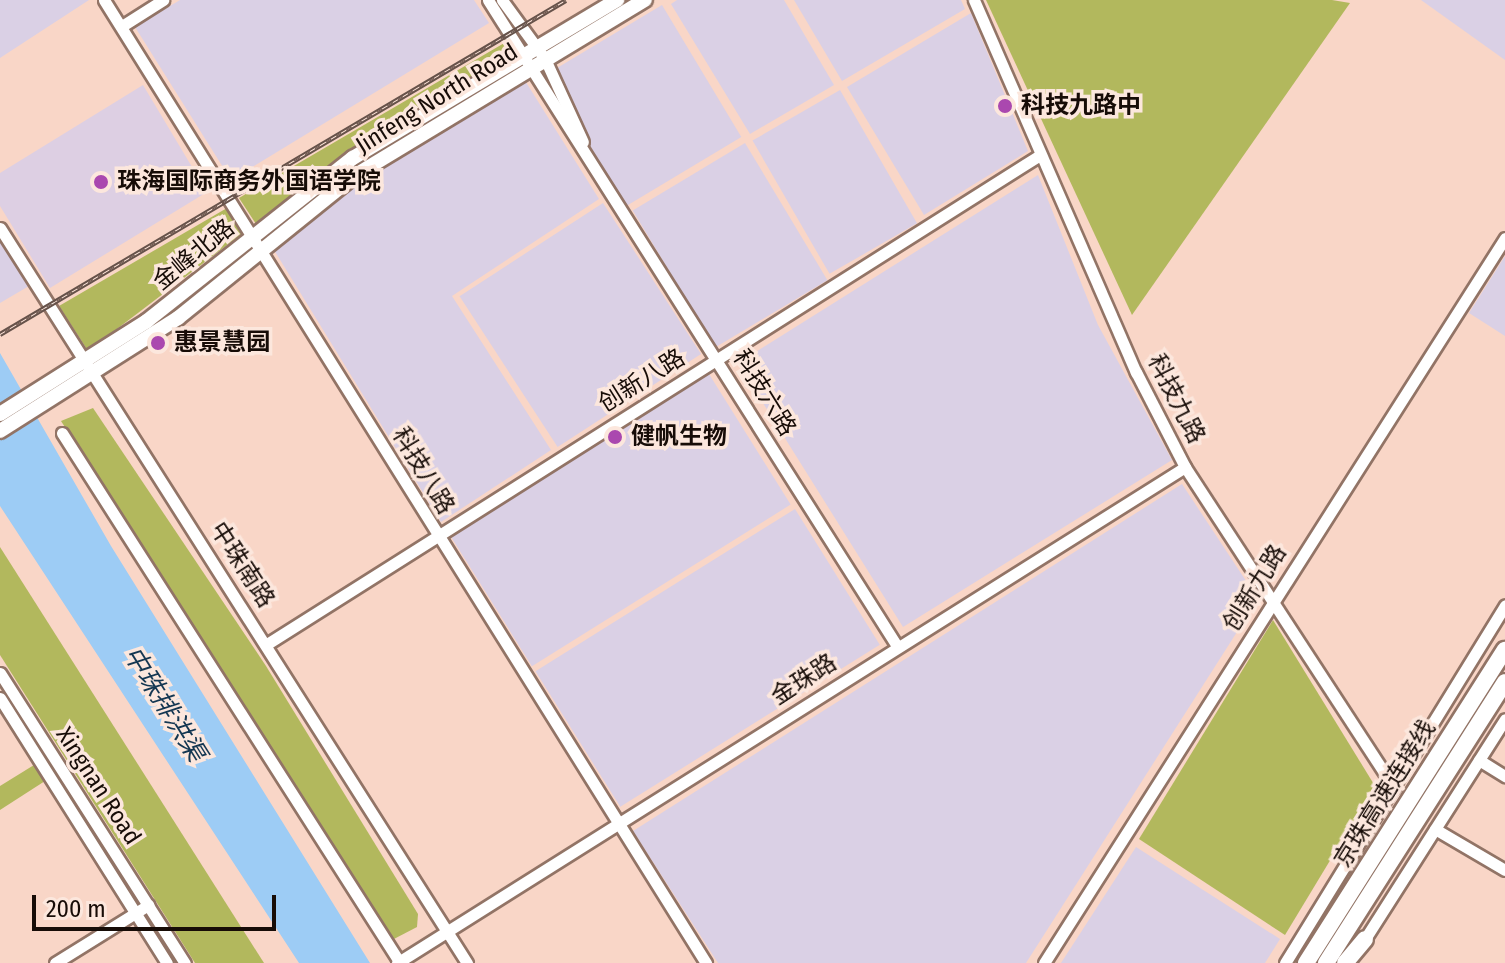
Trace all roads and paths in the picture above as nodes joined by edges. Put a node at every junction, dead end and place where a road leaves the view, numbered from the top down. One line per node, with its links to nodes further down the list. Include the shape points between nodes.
1 (104, 0): 8 (street, 科技八路)
2 (163, 0): 8 (street)
3 (488, 0): 10 (street, 科技六路)
4 (502, 0): 9 (street, 科技六路)
5 (617, 0): 9 (main road, 金峰北路)
6 (645, 0): 9 (main road, Jinfeng North Road)
7 (974, 0): 11 (street, 科技九路)
8 (122, 26): 14 (street, 科技八路)
9 (541, 53): 10 (main road, 金峰北路); 12 (street, 科技六路)
10 (526, 62): 12 (street, 科技六路); 14 (main road, 金峰北路, via 353,158); 16 (main road, Jinfeng North Road, via 354,176)
11 (1040, 155): 17 (street, 创新八路); 23 (street, 科技九路)
12 (592, 165): 17 (street, 科技六路)
13 (0, 228): 18 (street, 中珠南路)
14 (253, 235): 16 (street, 科技八路); 18 (main road, 金峰北路)
15 (1505, 238): 25 (street, 创新九路)
16 (262, 249): 19 (main road, 金峰北路); 24 (street, 科技八路)
17 (718, 359): 24 (street, 创新八路); 28 (street, 科技六路)
18 (86, 363): 19 (street, 中珠南路); 20 (main road, 金峰北路)
19 (94, 376): 21 (main road, 金峰北路); 27 (street, 中珠南路)
20 (0, 414)
21 (0, 431)
22 (62, 433): 47 (street)
23 (1185, 467): 25 (street, 科技九路); 28 (street, 金珠路)
24 (437, 536): 27 (street, 创新八路); 37 (street, 科技八路)
25 (1273, 601): 36 (street, 科技九路); 50 (street, 创新九路)
26 (1505, 605): 36 (street, via 1408,754)
27 (267, 644): 42 (street, 中珠南路)
28 (897, 646): 37 (street, 金珠路)
29 (1505, 650): 52 (highway, 京珠高速连接线)
30 (0, 673): 40 (street, Xingnan Road)
31 (1505, 682): 53 (highway, 京珠高速连接线)
32 (0, 698): 41 (street, Xingnan Road)
33 (1505, 719): 34 (street)
34 (1479, 760): 35 (street); 38 (street)
35 (1505, 776)
36 (1394, 788): 51 (street)
37 (619, 828): 42 (street, 金珠路); 49 (street, 科技八路)
38 (1435, 829): 39 (street); 43 (street)
39 (1505, 870)
40 (148, 905): 41 (street); 46 (street, Xingnan Road)
41 (134, 914): 44 (street); 45 (street, Xingnan Road)
42 (445, 928): 47 (street, 金珠路); 48 (street, 中珠南路)
43 (1365, 939): 54 (highway)
44 (55, 963)
45 (167, 963)
46 (185, 963)
47 (399, 963)
48 (467, 963)
49 (706, 963)
50 (1044, 963)
51 (1285, 963)
52 (1306, 963)
53 (1326, 963)
54 (1347, 963)

